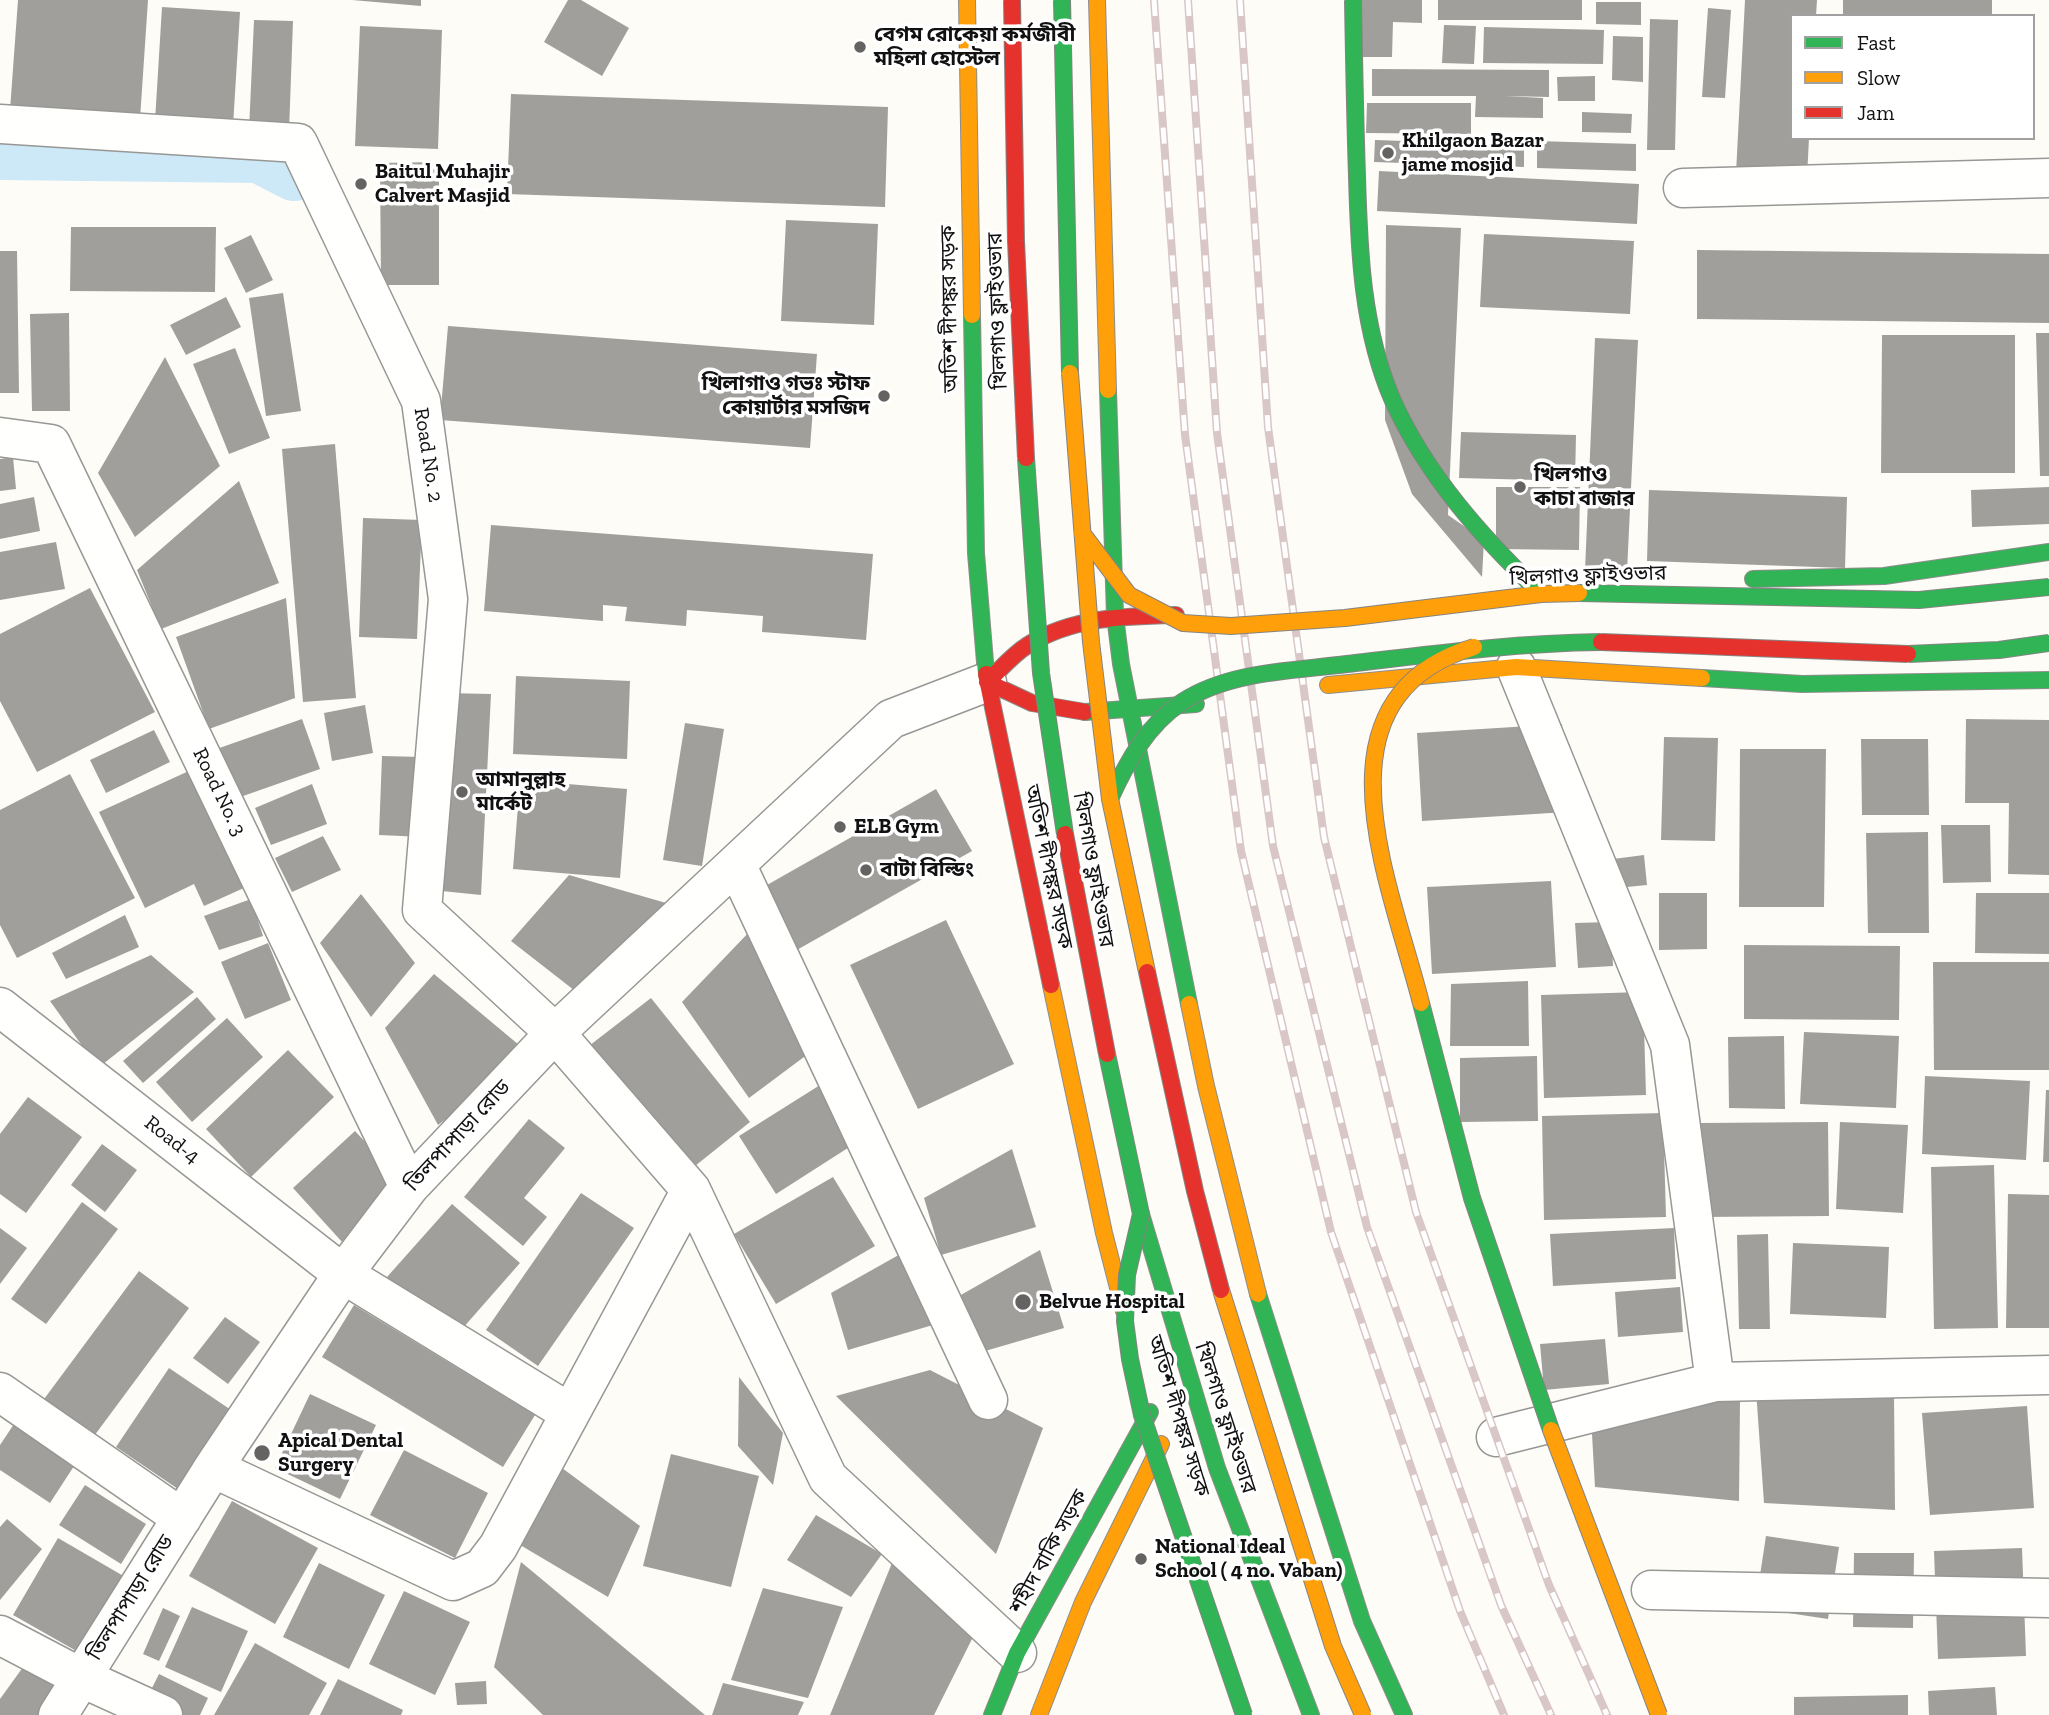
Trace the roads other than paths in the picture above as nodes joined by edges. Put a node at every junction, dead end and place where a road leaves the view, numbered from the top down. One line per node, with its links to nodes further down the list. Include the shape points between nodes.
1 (967, 0): 19 (main road, অতিশ দীপঙ্কর সড়ক, via 976,539)
2 (1012, 0): 29 (main road, খিলগাও ফ্লাইওভার, bridge, via 1024,446 1041,673 1088,962)
3 (1062, 0): 10 (main road, খিলগাও ফ্লাইওভার, bridge, via 1069,359)
4 (1097, 0): 14 (main road)
5 (1353, 0): 13 (main road, bridge, via 1361,265 1381,367 1433,471 1500,556)
6 (0, 124): 26 (street, Road No. 2, via 298,143 421,401 448,599 422,910)
7 (2049, 178): 8 (street)
8 (1683, 188)
9 (0, 437): 27 (street, Road No. 3, via 51,444)
10 (1082, 533): 13 (main road, খিলগাও ফ্লাইওভার, bridge, via 1129,595 1183,623 1274,624); 23 (main road, খিলগাও ফ্লাইওভার, bridge)
11 (2049, 552): 14 (main road, via 1884,576 1595,582 1293,610)
12 (2049, 587): 13 (main road, খিলগাও ফ্লাইওভার, bridge, via 1919,600)
13 (1541, 594)
14 (1115, 616): 19 (main road, via 1028,645); 22 (main road)
15 (2049, 643): 16 (main road, খিলগাও ফ্লাইওভার, bridge, via 1955,655 1830,654 1649,643)
16 (1474, 647): 23 (main road, খিলগাও ফ্লাইওভার, bridge, via 1286,672 1199,693 1144,736); 55 (main road, bridge, via 1433,660 1414,673 1378,733 1372,774 1384,855 1471,1196 1562,1468)
17 (1517, 667): 18 (main road, via 1802,684); 20 (main road); 32 (street, via 1670,1045)
18 (2049, 680)
19 (987, 682): 22 (main road, via 1034,704); 24 (street, তিলপাপাড়া রোড, via 891,719); 35 (main road, অতিশ দীপঙ্কর সড়ক, via 1104,1233)
20 (1316, 686)
21 (1223, 700): 22 (main road)
22 (1130, 712): 54 (main road, via 1206,1086 1248,1261 1362,1621)
23 (1110, 799): 53 (main road, খিলগাও ফ্লাইওভার, bridge, via 1186,1150 1230,1322 1333,1646)
24 (736, 864): 26 (street, তিলপাপাড়া রোড); 34 (street)
25 (0, 1007): 30 (street, Road-4)
26 (555, 1033): 27 (street, তিলপাপাড়া রোড); 28 (street)
27 (409, 1186): 30 (street, তিলপাপাড়া রোড)
28 (691, 1190): 36 (street); 44 (street, via 828,1478)
29 (1141, 1214): 50 (main road, bridge, via 1127,1275 1125,1321 1130,1359 1142,1415); 52 (main road, খিলগাও ফ্লাইওভার, via 1217,1468)
30 (343, 1274): 36 (street, Road-4); 39 (street, তিলপাপাড়া রোড)
31 (2049, 1375): 32 (street)
32 (1715, 1382): 37 (street)
33 (0, 1392): 40 (street)
34 (988, 1400)
35 (1150, 1412): 38 (main road, অতিশ দীপঙ্কর সড়ক); 44 (main road, শহীদ বাকি সড়ক)
36 (570, 1413): 39 (street, via 498,1547 482,1568 453,1581)
37 (1496, 1437)
38 (1161, 1444): 49 (main road, via 1083,1602); 51 (main road, অতিশ দীপঙ্কর সড়ক)
39 (213, 1468): 40 (street, তিলপাপাড়া রোড)
40 (182, 1518): 45 (street, তিলপাপাড়া রোড)
41 (1651, 1590): 42 (street)
42 (2049, 1598)
43 (0, 1635): 45 (street)
44 (1017, 1653): 48 (main road, শহীদ বাকি সড়ক)
45 (80, 1677): 46 (street, তিলপাপাড়া রোড); 47 (street)
46 (58, 1715)
47 (163, 1715)
48 (992, 1715)
49 (1039, 1715)
50 (1244, 1715)
51 (1256, 1715)
52 (1311, 1715)
53 (1363, 1715)
54 (1404, 1715)
55 (1659, 1715)

